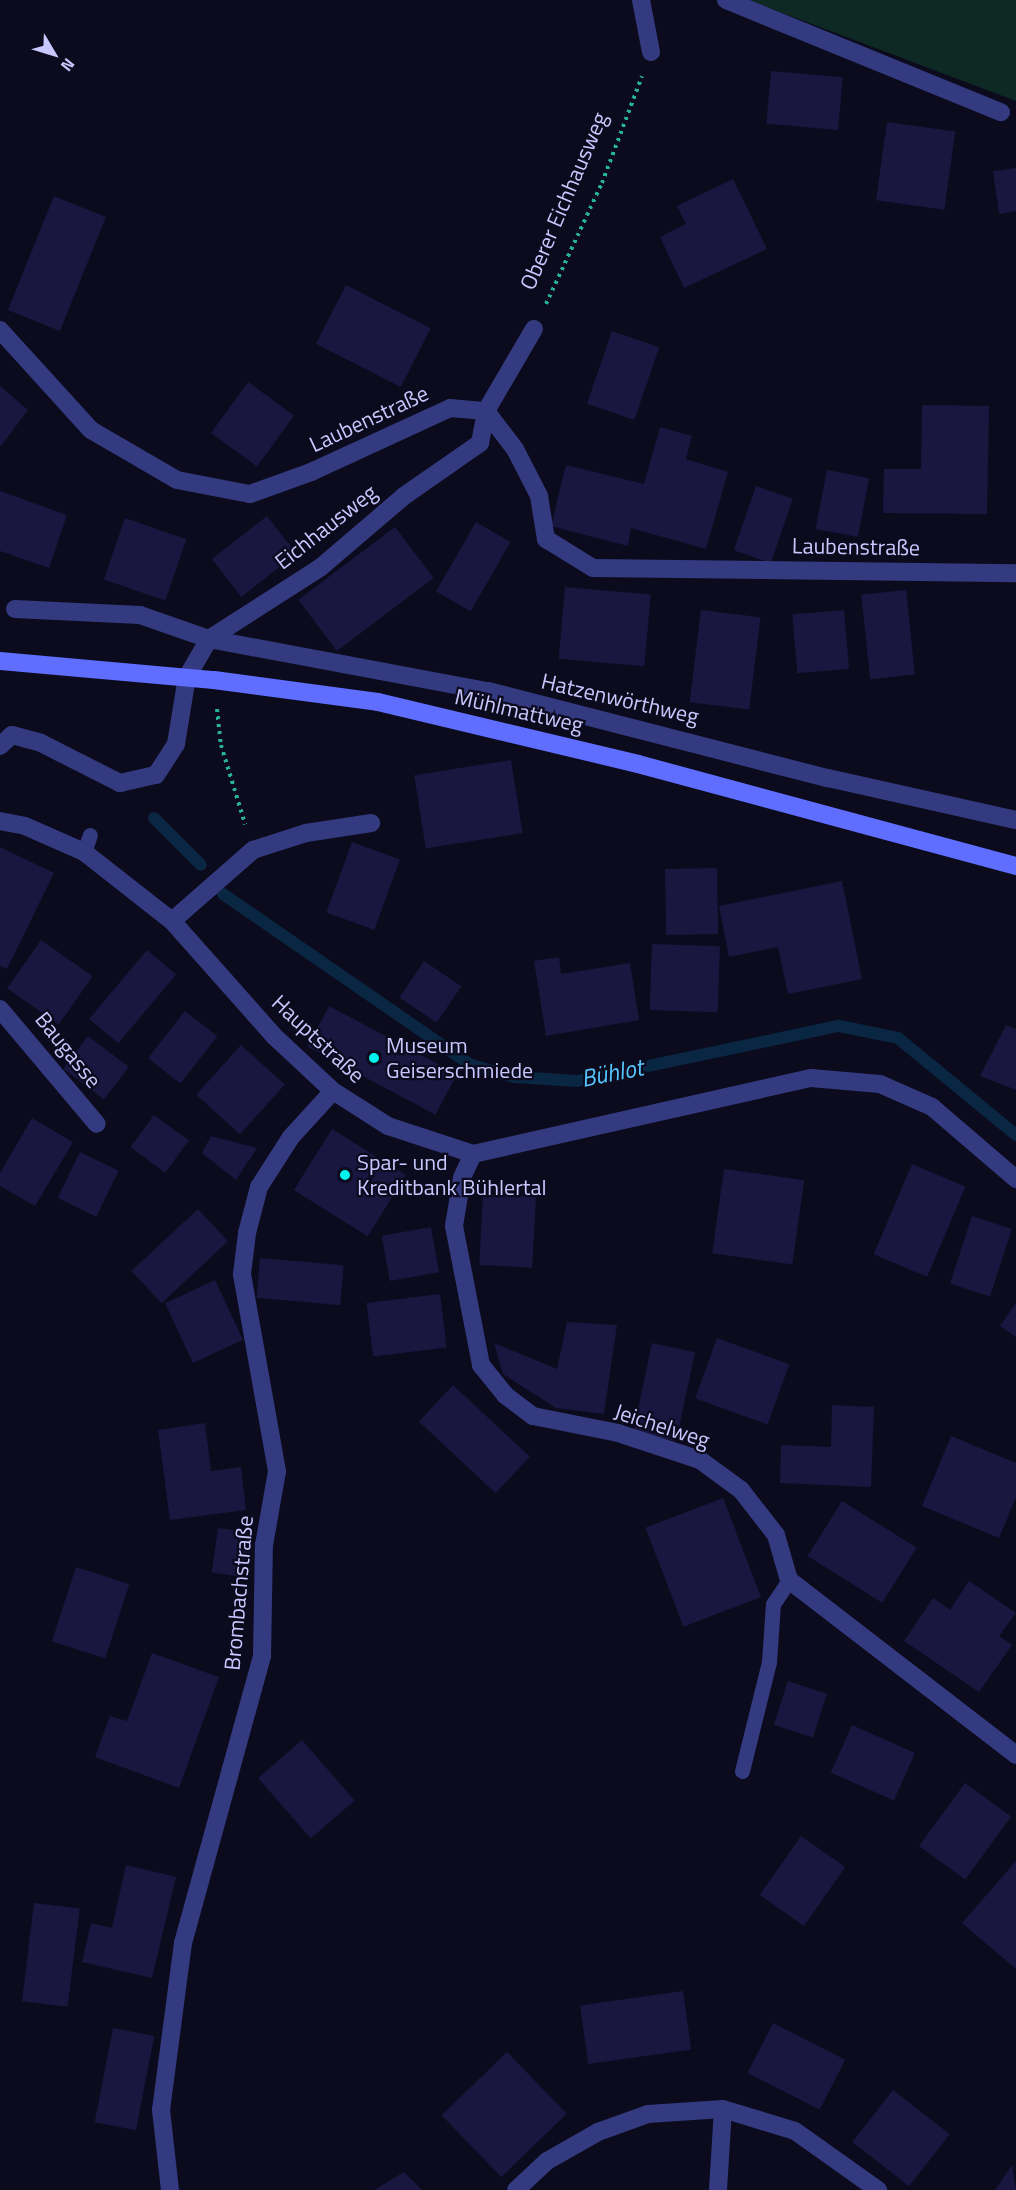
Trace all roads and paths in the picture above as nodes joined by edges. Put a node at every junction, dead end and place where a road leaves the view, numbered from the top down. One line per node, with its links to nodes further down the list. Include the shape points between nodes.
1 (641, 0): 3 (street)
2 (726, 0): 4 (street)
3 (651, 52): 5 (path, Oberer Eichhausweg, via 602,183)
4 (1001, 112)
5 (534, 329): 7 (street)
6 (0, 330): 7 (street, Laubenstraße, via 91,430 177,480 250,494 450,408)
7 (486, 411): 8 (street, Laubenstraße, via 515,449 539,496 546,539 593,568); 10 (street, Eichhausweg, via 480,444 404,496 321,567)
8 (1016, 573)
9 (15, 609): 10 (street, Hatzenwörthweg, via 140,615)
10 (210, 639): 12 (street, Eichhausweg); 15 (street, Hatzenwörthweg, via 488,692 828,778)
11 (0, 661): 12 (main road, Mühlmattweg)
12 (187, 677): 13 (main road, Mühlmattweg); 14 (street, via 176,744 156,775 120,783 40,743 12,735)
13 (214, 680): 18 (path, via 221,745); 19 (main road, Mühlmattweg, via 378,702 638,764)
14 (0, 747)
15 (1016, 820)
16 (0, 821): 20 (street, Hauptstraße, via 87,844)
17 (371, 823): 18 (street, via 306,833)
18 (253, 850): 20 (street)
19 (1016, 866)
20 (172, 921): 22 (street, Hauptstraße, via 275,1037)
21 (0, 1008): 23 (street, Baugasse)
22 (333, 1091): 24 (street, Hauptstraße, via 388,1126); 30 (street, Brombachstraße, via 291,1137 260,1186 247,1233 242,1274 277,1471 264,1545 262,1656 183,1943 161,2110)
23 (97, 1124)
24 (473, 1155): 25 (street, via 811,1078 880,1084 932,1107); 26 (street, Jeichelweg, via 462,1178 454,1226 481,1365 533,1416 618,1433 700,1460 741,1490 776,1536)
25 (1016, 1179)
26 (789, 1580): 27 (street); 28 (lane, via 773,1604 769,1662)
27 (1016, 1755)
28 (742, 1771)
29 (723, 2109): 31 (street, via 648,2114 598,2132 547,2160); 32 (street); 33 (street, via 795,2131)
30 (170, 2190)
31 (516, 2190)
32 (718, 2190)
33 (878, 2190)

